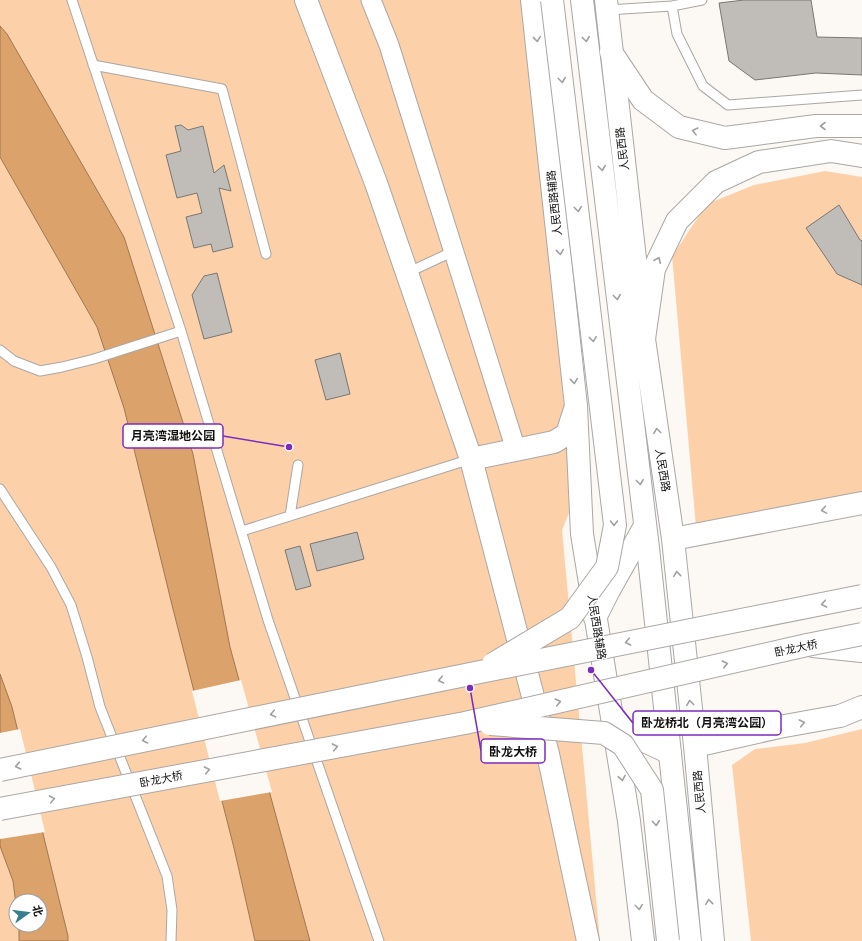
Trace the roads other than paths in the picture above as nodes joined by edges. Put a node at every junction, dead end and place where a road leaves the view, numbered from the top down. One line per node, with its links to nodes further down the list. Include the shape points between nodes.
1 (72, 0): 11 (lane)
2 (306, 0): 17 (main road, via 376,183)
3 (371, 0): 15 (street, via 389,45)
4 (532, 0): 21 (main road, 人民西路辅路, one-way to 21)
5 (552, 0): 38 (main road, one-way to 38, bridge, via 615,525 607,567 570,618)
6 (582, 0): 30 (main road, 人民西路, one-way to 30)
7 (702, 0): 9 (lane)
8 (606, 5): 9 (lane); 10 (main road, 人民西路)
9 (672, 6): 12 (lane, via 677,34 703,86 728,105)
10 (611, 52): 13 (main road, one-way to 10, via 816,126 725,138 679,127 643,100); 19 (main road, 人民西路)
11 (93, 65): 16 (lane, via 222,89); 18 (lane)
12 (862, 95)
13 (862, 126)
14 (862, 156): 19 (main road, one-way to 14, via 654,269 677,221 716,182 759,162 831,151)
15 (454, 251): 17 (lane); 23 (street)
16 (266, 254)
17 (407, 273): 24 (main road)
18 (181, 331): 20 (lane, via 94,359 40,371 14,361); 31 (lane)
19 (644, 339): 32 (main road, 人民西路, one-way to 19)
20 (0, 350)
21 (576, 406): 22 (main road, 人民西路辅路, via 567,434); 26 (main road, 人民西路辅路)
22 (554, 442): 23 (main road, 人民西路辅路); 26 (main road, via 565,449 575,462)
23 (516, 450): 24 (main road, 人民西路辅路)
24 (471, 459): 29 (lane); 48 (main road, via 548,754)
25 (298, 465): 29 (lane)
26 (580, 487): 34 (main road, 人民西路辅路, via 582,534)
27 (0, 489): 46 (lane, via 51,566 71,605 88,657 100,707 168,876 172,910)
28 (862, 503): 32 (main road, one-way to 32)
29 (290, 516): 31 (lane)
30 (645, 526): 34 (main road); 43 (main road, 人民西路)
31 (242, 531): 47 (lane, via 268,620)
32 (673, 539): 42 (main road, 人民西路, one-way to 32)
33 (862, 596): 38 (main road, one-way to 38, bridge)
34 (595, 618): 40 (main road, 人民西路辅路)
35 (862, 634): 36 (main road, 卧龙大桥, bridge)
36 (807, 645): 37 (main road); 41 (main road, 卧龙大桥, one-way to 36, bridge)
37 (862, 651)
38 (480, 672): 44 (main road, one-way to 44, bridge)
39 (862, 707): 42 (main road, one-way to 39, via 840,716)
40 (612, 716): 43 (main road, via 625,732); 49 (main road, 人民西路辅路, one-way to 49, via 629,821)
41 (465, 723): 45 (main road, 卧龙大桥, one-way to 41, bridge); 50 (main road, one-way to 50, bridge, via 604,733 623,745 652,790)
42 (695, 746): 52 (main road, 人民西路, one-way to 42)
43 (670, 753): 51 (main road, 人民西路)
44 (0, 770)
45 (0, 809)
46 (171, 941)
47 (379, 941)
48 (588, 941)
49 (643, 941)
50 (668, 941)
51 (690, 941)
52 (713, 941)

